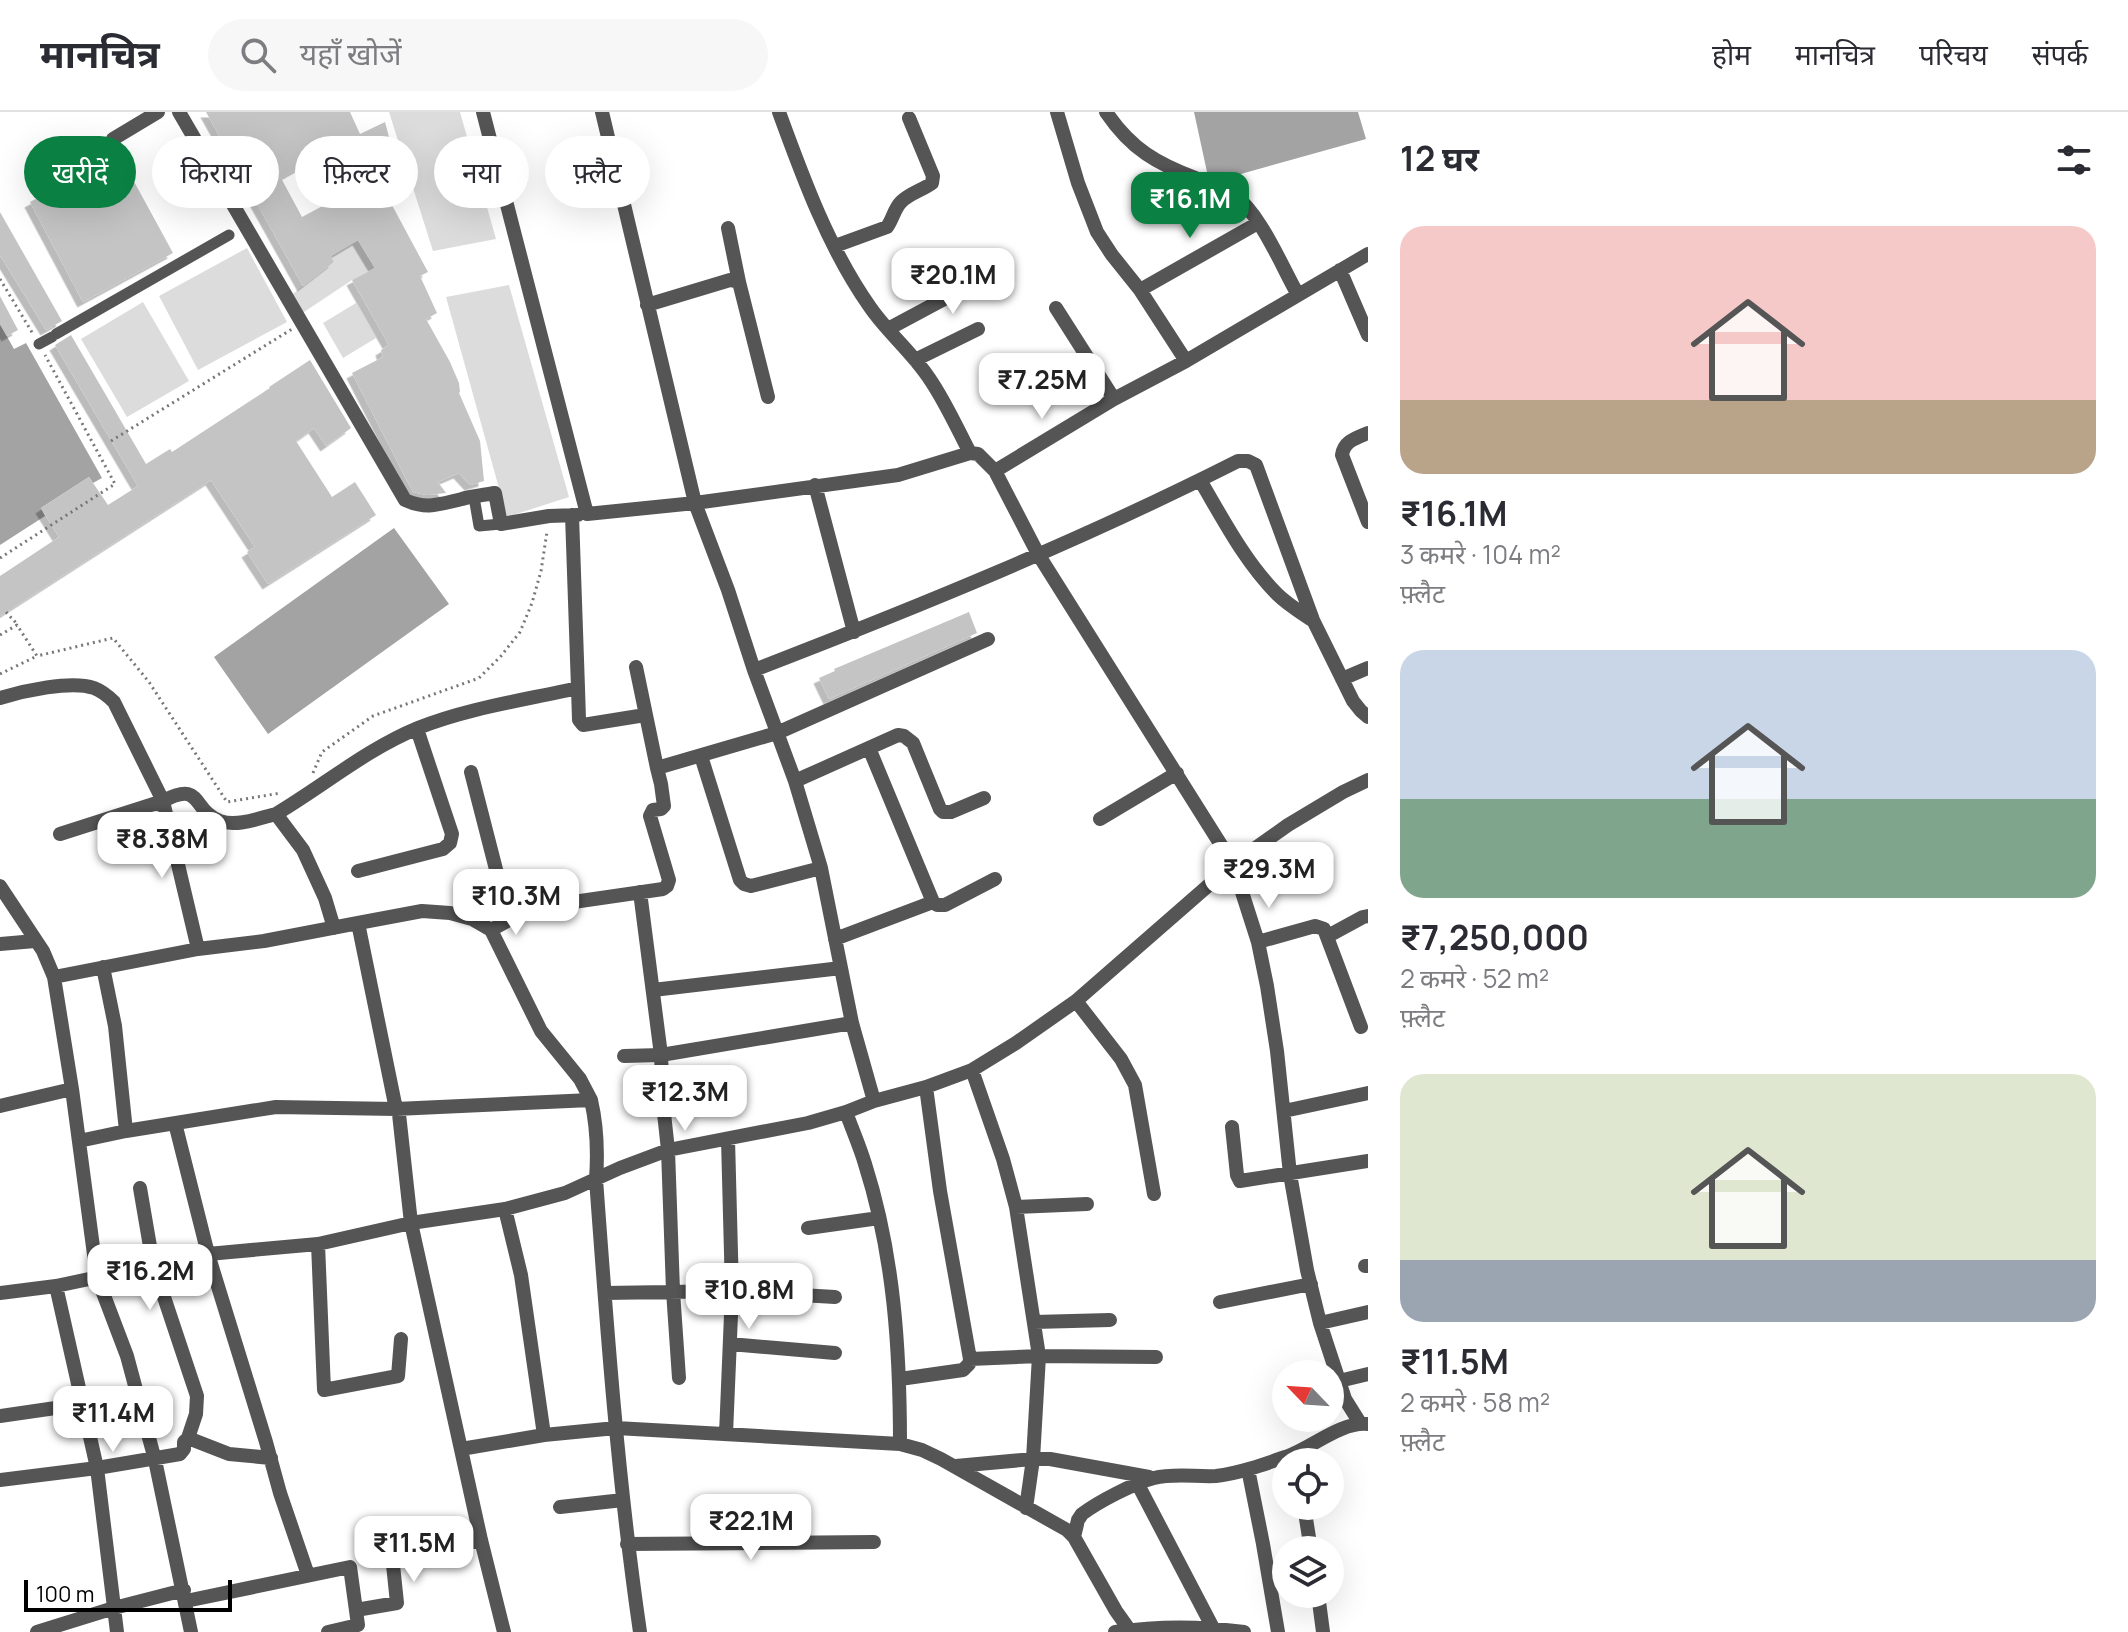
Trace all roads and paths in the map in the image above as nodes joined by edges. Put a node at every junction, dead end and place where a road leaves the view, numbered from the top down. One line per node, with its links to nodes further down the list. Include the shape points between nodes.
1 (158, 112): 9 (street)
2 (179, 112): 12 (street)
3 (483, 112): 40 (street)
4 (602, 112): 21 (street)
5 (779, 112): 13 (street)
6 (1057, 112): 19 (street, via 1097,232)
7 (1106, 112): 10 (street, via 1131,144 1173,170 1229,190)
8 (909, 118): 13 (street, via 932,183 903,200 887,227)
9 (118, 136)
10 (1258, 223): 19 (street); 20 (street)
11 (728, 228): 18 (street)
12 (237, 230): 23 (street); 27 (street)
13 (835, 246): 24 (street)
14 (1368, 254): 16 (street)
15 (1000, 269): 24 (street)
16 (1340, 270): 20 (street); 26 (street)
17 (0, 279): 27 (path)
18 (739, 282): 21 (street, via 730,280); 30 (street)
19 (1140, 290): 29 (street)
20 (1298, 295): 29 (street)
21 (647, 305): 39 (street)
22 (1056, 308): 31 (street)
23 (302, 323): 33 (path); 38 (street, via 405,500 419,507)
24 (888, 329): 28 (street)
25 (978, 329): 28 (street)
26 (1368, 335)
27 (39, 344): 46 (path, via 115,484)
28 (915, 360): 34 (street)
29 (1186, 361): 31 (street)
30 (768, 397)
31 (1114, 399): 35 (street)
32 (1368, 433): 43 (street, via 1343,447 1342,455)
33 (111, 441)
34 (970, 453): 35 (street); 37 (street, via 898,475)
35 (995, 471): 45 (street)
36 (1200, 480): 45 (street); 48 (street, via 1263,578); 48 (street, via 1238,461 1256,465)
37 (815, 485): 39 (street); 50 (street)
38 (474, 497): 44 (street, via 479,526); 44 (street, via 495,493)
39 (695, 503): 40 (street); 56 (street)
40 (587, 514): 41 (street)
41 (572, 515): 42 (street); 59 (street)
42 (549, 516): 44 (street); 72 (path, via 532,603 520,632 501,656 479,678 373,716 322,752)
43 (1368, 522)
44 (501, 524)
45 (1038, 554): 50 (street); 69 (street)
46 (0, 558)
47 (6, 612): 49 (path)
48 (1313, 620): 58 (street)
49 (17, 625): 51 (path); 53 (path)
50 (854, 632): 56 (street)
51 (0, 635)
52 (988, 639): 64 (street)
53 (37, 656): 57 (path); 73 (path, via 113,638 149,682 227,802)
54 (636, 667): 61 (street)
55 (1368, 668): 58 (street)
56 (754, 670): 64 (street)
57 (0, 674)
58 (1342, 679): 62 (street)
59 (578, 688): 61 (street, via 583,725); 63 (street)
60 (0, 698): 75 (street, via 80,685 105,693 123,717)
61 (645, 715): 67 (street)
62 (1368, 717)
63 (417, 729): 76 (street); 81 (street, via 452,834 450,843)
64 (777, 733): 66 (street); 71 (street)
65 (869, 748): 71 (street); 74 (street, via 898,735 908,738 943,812); 85 (street)
66 (701, 756): 67 (street); 80 (street, via 744,884)
67 (657, 768): 84 (street, via 664,806 650,816 669,880 663,889)
68 (471, 772): 87 (street)
69 (1177, 773): 77 (street); 79 (street)
70 (1368, 780): 79 (street, via 1288,825)
71 (795, 781): 80 (street)
72 (309, 782)
73 (291, 791)
74 (984, 798)
75 (163, 801): 76 (street, via 186,793 208,814 232,823); 78 (street); 96 (street)
76 (276, 814): 89 (street, via 303,850)
77 (1100, 819)
78 (60, 834)
79 (1233, 864): 94 (street); 101 (street)
80 (821, 868): 92 (street)
81 (358, 871)
82 (995, 879): 85 (street, via 945,905)
83 (0, 886): 93 (street)
84 (640, 892): 87 (street, via 539,907); 100 (street)
85 (933, 902): 92 (street)
86 (1368, 916): 91 (street)
87 (509, 920): 90 (street)
88 (358, 923): 89 (street); 90 (street, via 422,911 472,919); 113 (street)
89 (334, 928): 96 (street)
90 (491, 930): 110 (street, via 541,1031)
91 (1328, 936): 94 (street, via 1315,926); 103 (street)
92 (835, 939): 98 (street)
93 (35, 941): 95 (street); 99 (street)
94 (1258, 942): 114 (street)
95 (0, 944)
96 (198, 949): 97 (street)
97 (103, 967): 99 (street); 118 (street)
98 (841, 968): 100 (street); 102 (street)
99 (54, 977): 108 (street)
100 (653, 990): 104 (street)
101 (1076, 1001): 106 (street); 126 (street, via 1135,1085)
102 (852, 1023): 104 (street); 111 (street)
103 (1361, 1027)
104 (661, 1055): 105 (street); 121 (street)
105 (624, 1056)
106 (972, 1070): 107 (street); 128 (street)
107 (926, 1087): 111 (street); 154 (street)
108 (72, 1089): 112 (street); 120 (street)
109 (1368, 1093): 114 (street)
110 (591, 1100): 113 (street); 124 (street)
111 (874, 1101): 115 (street)
112 (0, 1106)
113 (396, 1109): 116 (street, via 276,1107); 131 (street)
114 (1284, 1111): 123 (street)
115 (846, 1112): 119 (street); 130 (street)
116 (175, 1123): 118 (street); 134 (street)
117 (1232, 1127): 123 (street, via 1240,1181)
118 (126, 1131): 120 (street)
119 (728, 1139): 121 (street); 140 (street)
120 (79, 1141): 136 (street)
121 (668, 1150): 124 (street); 139 (street)
122 (1368, 1161): 123 (street)
123 (1290, 1174): 137 (street)
124 (596, 1179): 129 (street); 142 (street)
125 (140, 1188): 135 (street)
126 (1154, 1194)
127 (1087, 1204): 128 (street)
128 (1016, 1207): 147 (street)
129 (505, 1209): 131 (street); 166 (street, via 521,1275)
130 (879, 1218): 132 (street); 158 (street, via 896,1313)
131 (411, 1223): 133 (street); 170 (street)
132 (808, 1228)
133 (318, 1244): 134 (street); 149 (street, via 324,1390 398,1376)
134 (208, 1254): 135 (street); 171 (street)
135 (153, 1264): 136 (street); 167 (street, via 197,1396)
136 (97, 1277): 138 (street); 173 (street, via 127,1356)
137 (1311, 1284): 144 (street); 148 (street)
138 (56, 1286): 141 (street); 161 (street)
139 (673, 1291): 140 (street); 142 (street); 157 (street)
140 (732, 1291): 143 (street); 150 (street)
141 (0, 1293)
142 (605, 1293): 164 (street)
143 (835, 1297)
144 (1220, 1302)
145 (1368, 1312): 148 (street)
146 (1110, 1320): 147 (street)
147 (1034, 1322): 152 (street)
148 (1320, 1323): 155 (street)
149 (401, 1339)
150 (730, 1344): 151 (street); 165 (street)
151 (835, 1353)
152 (1039, 1356): 153 (street); 154 (street); 172 (street)
153 (1156, 1357)
154 (970, 1359): 158 (street, via 963,1370)
155 (1332, 1360)
156 (1368, 1374): 159 (street)
157 (679, 1378)
158 (900, 1379): 168 (street)
159 (1344, 1380)
160 (1344, 1396): 163 (street)
161 (83, 1404): 162 (street); 176 (street)
162 (0, 1416)
163 (1364, 1424): 169 (street)
164 (616, 1428): 165 (street); 166 (street); 180 (street)
165 (726, 1434): 168 (street)
166 (544, 1435): 170 (street)
167 (188, 1438): 171 (street, via 229,1454); 173 (street, via 180,1454)
168 (900, 1444): 175 (street)
169 (1311, 1448)
170 (461, 1449): 184 (street)
171 (271, 1458): 187 (street)
172 (1033, 1459): 175 (street); 179 (street); 182 (street)
173 (155, 1460): 176 (street); 188 (street)
174 (1272, 1463): 177 (street)
175 (955, 1466): 182 (street)
176 (97, 1468): 178 (street); 189 (street)
177 (1248, 1469): 179 (street); 201 (street)
178 (0, 1480)
179 (1134, 1480): 183 (street, via 1082,1514); 192 (street)
180 (623, 1500): 181 (street); 186 (street)
181 (560, 1507)
182 (1026, 1508): 183 (street)
183 (1074, 1537): 193 (street)
184 (481, 1540): 191 (street, via 392,1555 397,1603); 198 (street)
185 (874, 1542): 186 (street)
186 (627, 1544): 199 (street)
187 (308, 1575): 188 (street); 191 (street, via 350,1567)
188 (185, 1596): 189 (street); 196 (street)
189 (114, 1608): 194 (street); 195 (street)
190 (1320, 1608): 202 (street)
191 (356, 1610): 197 (street, via 358,1625)
192 (1213, 1628): 193 (street); 200 (street)
193 (1125, 1631)
194 (37, 1632)
195 (117, 1632)
196 (191, 1632)
197 (328, 1632)
198 (504, 1632)
199 (640, 1632)
200 (1244, 1632)
201 (1278, 1632)
202 (1323, 1632)

